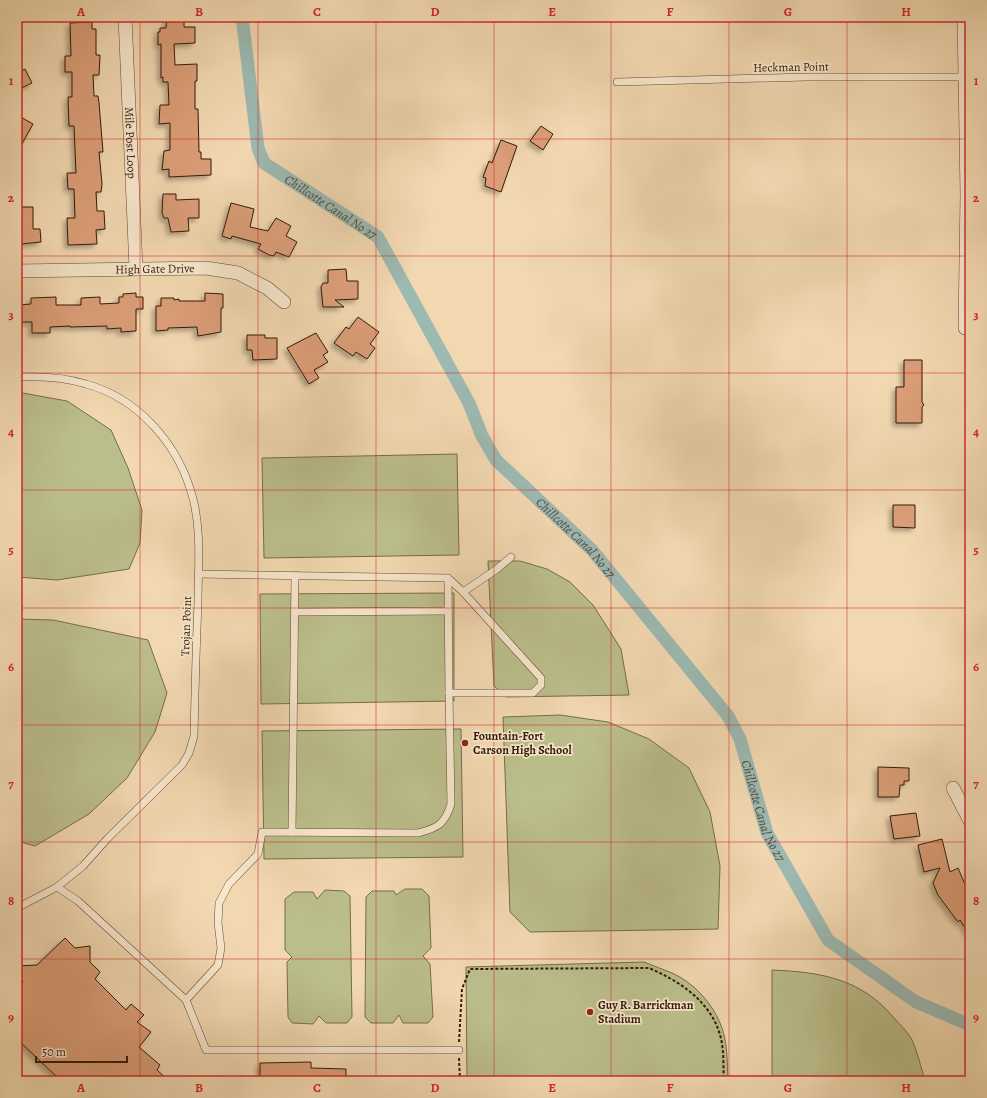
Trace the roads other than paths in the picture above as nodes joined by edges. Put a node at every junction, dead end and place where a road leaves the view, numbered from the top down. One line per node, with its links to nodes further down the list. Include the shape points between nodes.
1 (125, 17): 5 (street, Mile Post Loop)
2 (964, 17): 3 (street)
3 (965, 77): 4 (lane, Heckman Point, via 806,77); 8 (street)
4 (617, 82)
5 (136, 268): 6 (street, High Gate Drive); 7 (street, High Gate Drive, via 206,268 238,273 267,288)
6 (17, 271)
7 (284, 302)
8 (965, 328)
9 (17, 377): 11 (lane, Trojan Point, via 37,376 86,384 120,399 148,420 175,453 192,496 197,526)
10 (511, 557): 14 (lane)
11 (198, 574): 12 (lane); 21 (lane, Trojan Point, via 194,736 189,754 182,765 83,866)
12 (295, 575): 13 (lane); 16 (lane)
13 (448, 578): 14 (lane); 15 (lane)
14 (463, 592): 17 (lane, via 541,678 541,685 533,692)
15 (448, 610): 16 (lane); 17 (lane)
16 (295, 612): 20 (lane)
17 (449, 692): 20 (lane, via 451,804 447,819 434,829 418,833)
18 (953, 788): 19 (street)
19 (970, 821)
20 (292, 832): 23 (lane, via 262,832 258,854 229,884 219,903 221,948 218,965)
21 (57, 887): 22 (lane, Trojan Point); 23 (lane, via 78,901)
22 (17, 908)
23 (186, 1000): 24 (lane, via 206,1050)
24 (459, 1050)

